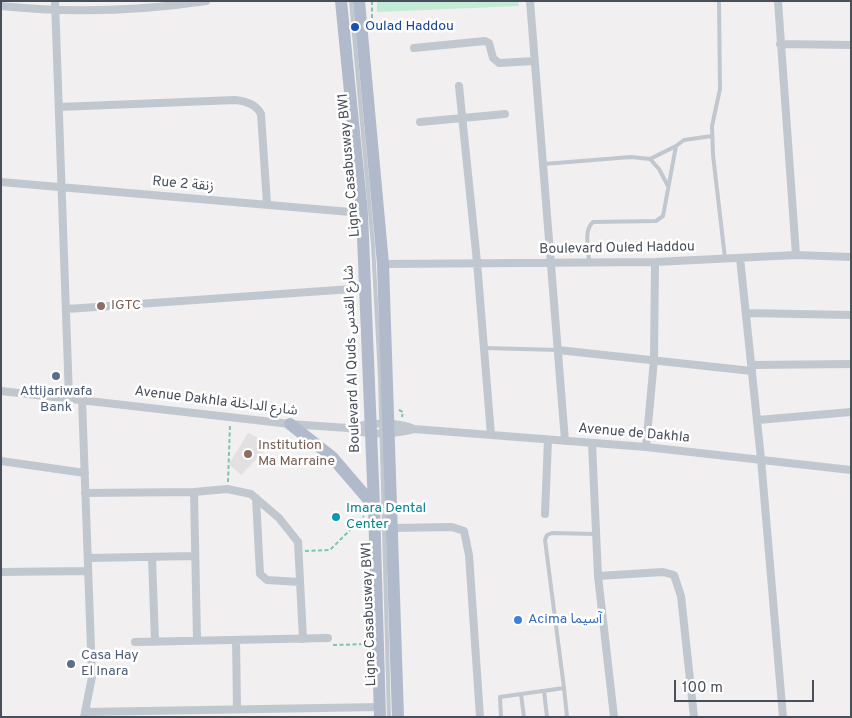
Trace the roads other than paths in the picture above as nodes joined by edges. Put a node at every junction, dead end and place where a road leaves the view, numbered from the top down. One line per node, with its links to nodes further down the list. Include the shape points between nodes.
1 (55, 1): 11 (street)
2 (341, 1): 29 (main road, Boulevard Al Quds شارع القدس)
3 (346, 1): 54 (lane, Ligne Casabusway BW1, via 369,254)
4 (350, 1): 54 (lane, Ligne Casabusway BW1, via 373,245)
5 (359, 1): 38 (main road, Boulevard Al Quds شارع القدس)
6 (530, 1): 15 (street)
7 (719, 1): 21 (lane, via 720,89)
8 (778, 1): 12 (street)
9 (202, 2): 11 (street, via 159,7)
10 (1, 6): 11 (street)
11 (55, 10): 17 (street)
12 (780, 44): 13 (street); 30 (street)
13 (851, 45)
14 (414, 48): 15 (street, via 485,41 499,63)
15 (534, 61): 24 (street)
16 (459, 86): 19 (street)
17 (59, 107): 26 (street); 28 (street, via 235,100 249,103 261,114)
18 (504, 114): 19 (street)
19 (462, 118): 20 (street); 34 (street)
20 (420, 122)
21 (712, 136): 22 (lane, via 684,140); 32 (lane)
22 (676, 146): 23 (lane); 27 (lane)
23 (650, 159): 24 (lane, via 631,157); 27 (lane)
24 (544, 164): 37 (street)
25 (1, 182): 26 (street, Rue 2 زنقة)
26 (62, 188): 28 (street, Rue 2 زنقة); 40 (street)
27 (669, 188): 35 (lane, via 663,216 656,221 593,222 588,231)
28 (267, 204): 29 (street, Rue 2 زنقة)
29 (362, 213): 39 (main road, Boulevard Al Quds شارع القدس)
30 (796, 255): 31 (street, Boulevard Ouled Haddou); 33 (street, Boulevard Ouled Haddou)
31 (851, 257)
32 (725, 258): 33 (street, Boulevard Ouled Haddou); 36 (street, Boulevard Ouled Haddou)
33 (740, 258): 41 (street)
34 (477, 262): 37 (street, Boulevard Ouled Haddou); 38 (street, Boulevard Ouled Haddou); 43 (street)
35 (590, 262): 36 (street, Boulevard Ouled Haddou); 37 (street, Boulevard Ouled Haddou)
36 (655, 262): 45 (street)
37 (550, 263): 44 (street)
38 (383, 264): 54 (main road, Boulevard Al Quds شارع القدس)
39 (366, 288): 40 (street); 54 (main road, Boulevard Al Quds شارع القدس)
40 (67, 309): 49 (street)
41 (746, 313): 42 (street); 47 (street)
42 (851, 315)
43 (484, 348): 44 (lane); 55 (street)
44 (558, 350): 45 (street); 57 (street)
45 (654, 360): 47 (street); 59 (street)
46 (851, 364): 47 (street)
47 (752, 368): 52 (street)
48 (1, 391): 49 (street, Avenue Dakhla شارع الداخلة)
49 (69, 398): 50 (street, Avenue Dakhla شارع الداخلة)
50 (82, 399): 53 (street, Avenue Dakhla شارع الداخلة); 63 (street)
51 (851, 412): 52 (street)
52 (758, 420): 60 (street)
53 (290, 424): 54 (street, Avenue Dakhla شارع الداخلة); 67 (main road, via 332,457)
54 (379, 428): 55 (street, Avenue de Dakhla, via 401,425 414,430); 67 (main road, Boulevard Al Quds شارع القدس); 69 (main road, Boulevard Al Quds شارع القدس); 91 (lane, Ligne Casabusway BW1); 91 (lane, Ligne Casabusway BW1)
55 (491, 435): 56 (street, Avenue de Dakhla)
56 (548, 440): 57 (street, Avenue de Dakhla); 68 (street)
57 (565, 441): 58 (street, Avenue de Dakhla)
58 (592, 443): 59 (street, Avenue de Dakhla); 70 (street)
59 (646, 447): 60 (street, Avenue de Dakhla)
60 (761, 459): 62 (street, Avenue de Dakhla); 100 (street)
61 (1, 461): 63 (street)
62 (851, 470)
63 (85, 473): 65 (street)
64 (194, 492): 65 (street); 66 (street, via 227,489 246,492); 71 (street)
65 (85, 493): 73 (street)
66 (256, 498): 77 (street, via 291,531 298,542); 77 (street, via 260,574 267,580)
67 (374, 506): 91 (main road, Boulevard Al Quds شارع القدس)
68 (545, 514)
69 (392, 528): 92 (main road, Boulevard Al Quds شارع القدس); 93 (street, via 452,527 464,531)
70 (596, 534): 76 (street); 84 (lane, via 552,533 545,540)
71 (194, 556): 72 (street); 80 (street)
72 (152, 557): 73 (street); 83 (street)
73 (88, 558): 74 (street)
74 (88, 571): 75 (street); 89 (street, via 92,677)
75 (1, 572)
76 (598, 576): 98 (street); 99 (street, via 663,572 674,575 681,596)
77 (300, 582): 79 (street)
78 (328, 638): 79 (street)
79 (303, 639): 81 (street)
80 (196, 640): 81 (street); 83 (street)
81 (236, 640): 87 (street)
82 (135, 642): 83 (street)
83 (155, 642)
84 (564, 688): 85 (lane); 97 (lane)
85 (544, 691): 86 (lane); 96 (lane)
86 (521, 694): 94 (lane, via 500,697); 95 (lane)
87 (237, 708): 88 (street); 90 (street)
88 (305, 712): 91 (street)
89 (84, 714): 90 (street)
90 (139, 714)
91 (383, 714)
92 (398, 717)
93 (480, 717)
94 (501, 717)
95 (524, 717)
96 (547, 717)
97 (568, 717)
98 (614, 717)
99 (694, 717)
100 (783, 717)

